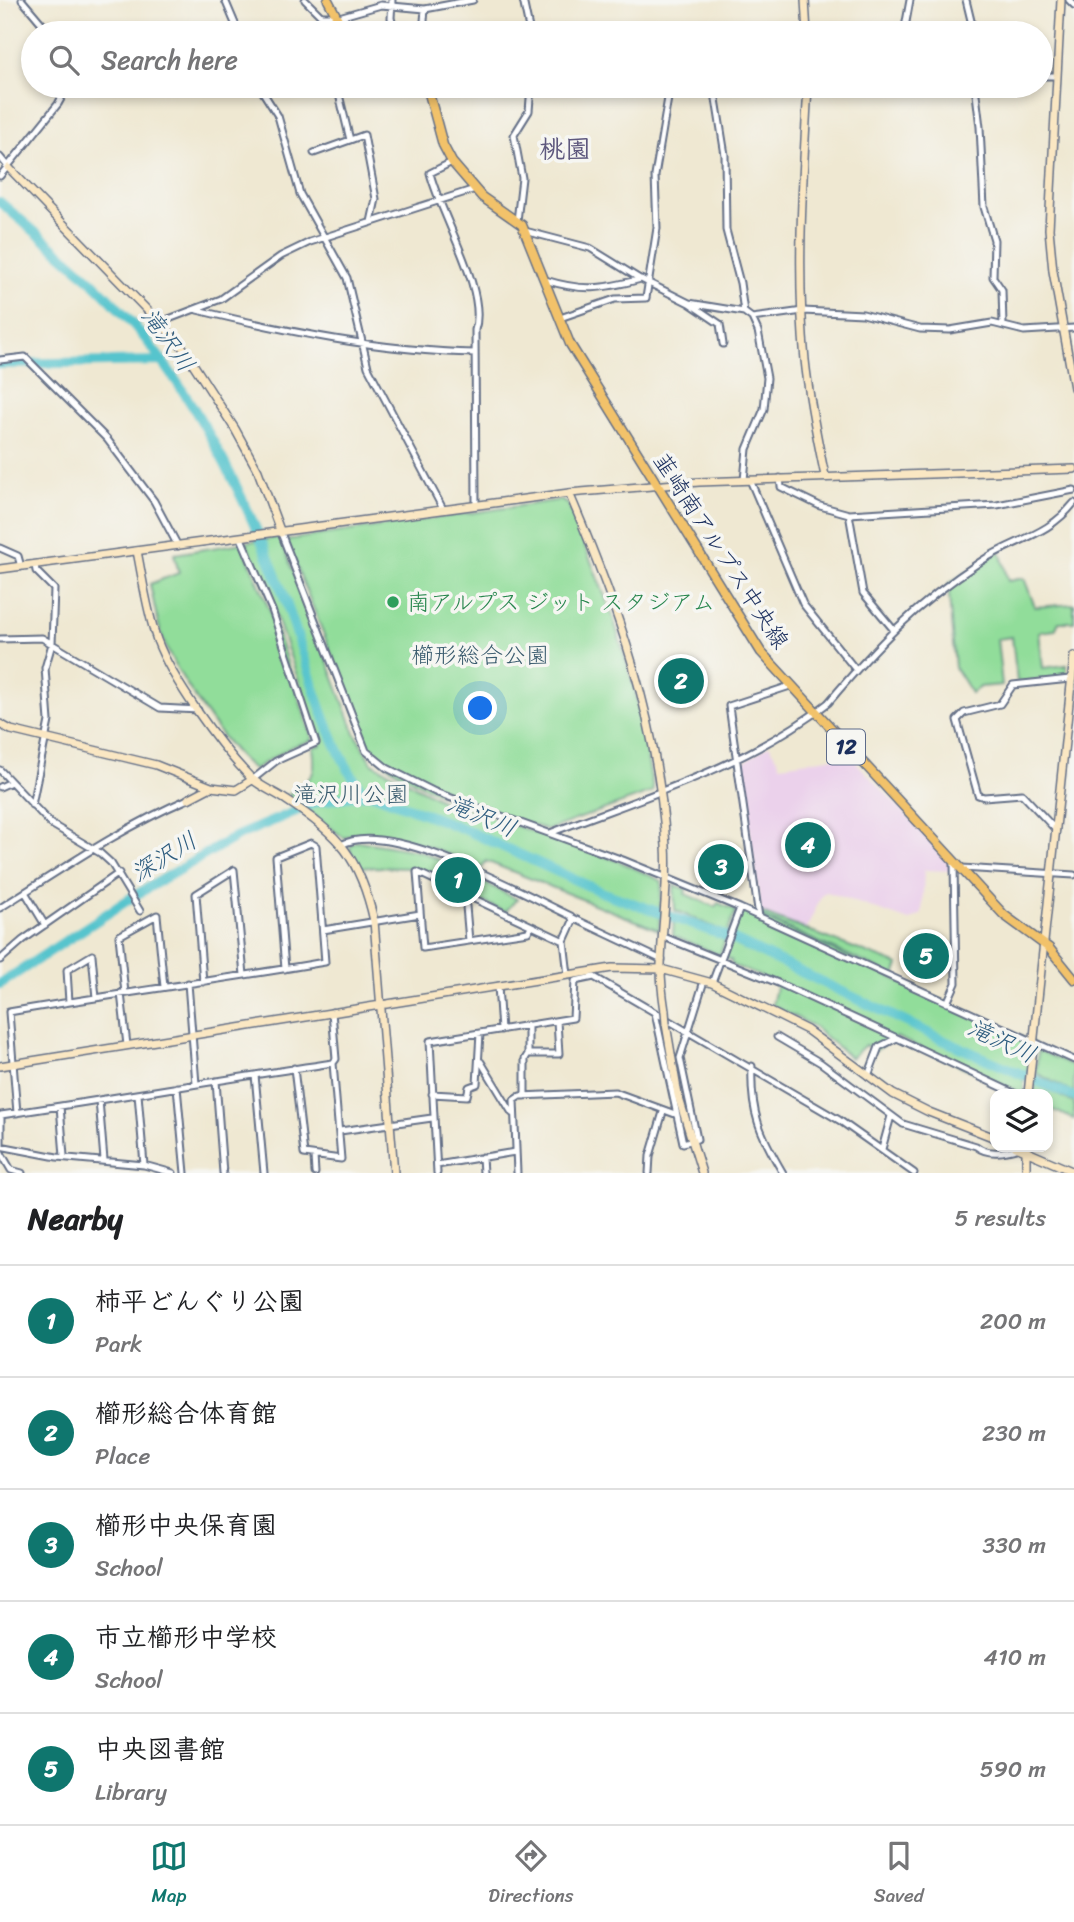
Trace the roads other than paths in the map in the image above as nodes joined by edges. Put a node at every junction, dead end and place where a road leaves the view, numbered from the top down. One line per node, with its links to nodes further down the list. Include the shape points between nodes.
1 (22, 0): 16 (street)
2 (225, 0): 17 (street)
3 (305, 0): 15 (street, via 321,16)
4 (328, 0): 15 (main road)
5 (473, 0): 14 (street)
6 (523, 0): 23 (street)
7 (805, 0): 24 (street)
8 (910, 0): 25 (street)
9 (965, 0): 26 (street)
10 (1061, 0): 27 (street)
11 (1069, 0): 13 (street)
12 (392, 2): 14 (street); 15 (street); 21 (street)
13 (1074, 5)
14 (425, 9): 22 (street)
15 (332, 18): 18 (street); 19 (street); 20 (main road)
16 (40, 21)
17 (234, 21)
18 (322, 21)
19 (332, 21)
20 (337, 21)
21 (394, 21)
22 (424, 21)
23 (527, 21)
24 (806, 21)
25 (906, 21)
26 (971, 21)
27 (1055, 76): 63 (street, via 1049,220)
28 (61, 98): 41 (street)
29 (267, 98): 48 (street, via 278,116 300,194)
30 (340, 98): 37 (street)
31 (430, 98): 40 (main road, 韮崎南アルプス中央線 / 12)
32 (530, 98): 45 (street, via 529,111 514,135 522,178)
33 (668, 98): 51 (street, via 655,176 657,228)
34 (807, 98): 56 (street, via 800,196)
35 (977, 98): 61 (street, via 984,207 994,240 993,276 1002,290)
36 (716, 99): 57 (street, via 725,155 726,230)
37 (350, 140): 38 (street); 46 (street, via 363,135 376,199)
38 (314, 153)
39 (0, 157): 41 (street)
40 (452, 162): 43 (main road, 韮崎南アルプス中央線 / 12); 44 (street, via 430,173)
41 (9, 168): 42 (street); 60 (street)
42 (1, 175)
43 (475, 188): 44 (street); 45 (main road, 韮崎南アルプス中央線 / 12)
44 (437, 201): 46 (street); 66 (street, via 476,293)
45 (517, 221): 47 (main road, 韮崎南アルプス中央線 / 12)
46 (371, 222): 48 (street)
47 (525, 231): 49 (street, via 590,248); 50 (main road, 韮崎南アルプス中央線 / 12)
48 (324, 236): 55 (street, via 281,256 221,299); 64 (street, via 347,278)
49 (641, 279): 51 (street); 52 (street)
50 (545, 280): 52 (street, via 576,290); 59 (main road, 韮崎南アルプス中央線 / 12)
51 (648, 283): 53 (street); 54 (street, via 646,298)
52 (601, 289): 54 (street)
53 (689, 303): 57 (street); 65 (street, via 720,324)
54 (602, 304): 59 (street)
55 (197, 310): 60 (street); 64 (street)
56 (803, 311): 58 (street); 61 (street, via 863,314 920,329); 70 (street, via 805,358)
57 (744, 312): 58 (street)
58 (752, 317): 72 (street, via 766,378 764,409 747,449)
59 (560, 318): 73 (main road, 韮崎南アルプス中央線 / 12, via 570,344)
60 (161, 322): 80 (street, via 235,429 258,471)
61 (1003, 325): 63 (street, via 1024,331)
62 (1074, 328): 63 (street)
63 (1064, 330): 68 (street)
64 (362, 342): 66 (street, via 425,352); 78 (street, via 376,384)
65 (723, 344)
66 (475, 353): 77 (street)
67 (0, 360): 82 (street, via 25,357 107,439 154,501)
68 (1074, 388)
69 (1074, 470): 70 (street)
70 (825, 476): 71 (street)
71 (780, 478): 72 (street); 79 (street, via 781,487)
72 (747, 480): 73 (street); 92 (street, via 803,604)
73 (655, 484): 75 (street); 94 (main road, 韮崎南アルプス中央線 / 12, via 761,653)
74 (1074, 490): 79 (street, via 997,505)
75 (569, 493): 77 (street); 107 (street, via 625,634 643,693)
76 (1074, 503): 88 (street, via 1046,530 982,560)
77 (476, 505): 78 (street)
78 (443, 509): 80 (street)
79 (849, 514): 88 (street, via 863,593)
80 (279, 533): 81 (street); 111 (street, via 366,751 387,768 435,792)
81 (242, 538): 82 (street); 103 (street, via 272,610 316,743 276,761)
82 (178, 546): 84 (street)
83 (0, 548): 86 (street, via 18,556)
84 (137, 551): 85 (street); 95 (street, via 157,640)
85 (35, 565): 86 (street); 90 (street, via 54,589)
86 (21, 567): 87 (street)
87 (0, 569)
88 (893, 629): 92 (street)
89 (0, 639): 90 (street, via 42,638)
90 (52, 644): 95 (street, via 160,708); 100 (street, via 45,668)
91 (1074, 656): 93 (street)
92 (856, 670): 96 (street)
93 (1070, 679): 110 (street); 110 (street, via 1013,685 1000,704 964,713 957,720 978,795 1022,794)
94 (790, 686): 96 (main road, 韮崎南アルプス中央線 / 12); 101 (street, via 729,706)
95 (199, 710): 103 (street)
96 (815, 713): 101 (street); 114 (main road, 韮崎南アルプス中央線 / 12)
97 (0, 724): 98 (street)
98 (11, 730): 99 (street); 100 (street)
99 (0, 733)
100 (47, 738): 106 (street, via 156,765); 109 (street)
101 (738, 761): 107 (street); 125 (street)
102 (0, 770): 104 (street)
103 (253, 780): 106 (street, via 236,790); 112 (street, via 282,797)
104 (11, 782): 105 (street); 109 (street)
105 (0, 787)
106 (211, 787): 108 (street)
107 (660, 791): 111 (street); 118 (street)
108 (188, 799): 113 (street)
109 (32, 805): 113 (street, via 51,824)
110 (1056, 830): 116 (street)
111 (550, 833): 118 (street)
112 (341, 845): 126 (street, via 363,838 428,850); 127 (street, via 366,884)
113 (92, 848): 115 (street); 119 (street)
114 (956, 865): 116 (street); 134 (main road, 韮崎南アルプス中央線 / 12, via 1004,915); 151 (street, via 956,983)
115 (119, 873): 123 (street); 128 (street)
116 (1052, 874): 117 (street); 134 (street)
117 (1074, 875)
118 (667, 880): 122 (street); 131 (street)
119 (25, 892): 121 (street); 128 (street)
120 (465, 895): 124 (street, via 416,872); 129 (street); 132 (street)
121 (0, 908)
122 (740, 908): 125 (street); 135 (street)
123 (140, 911)
124 (420, 914): 127 (street); 132 (street, via 423,948)
125 (758, 917): 151 (street)
126 (573, 918): 133 (street); 137 (street)
127 (374, 921): 130 (street); 152 (street)
128 (45, 925): 136 (street)
129 (531, 926): 132 (street, via 528,932); 133 (street)
130 (323, 930): 138 (street, via 325,962); 138 (street, via 316,846 311,843 276,857)
131 (664, 935): 135 (street); 137 (street)
132 (469, 941)
133 (564, 941): 141 (street)
134 (1044, 944): 142 (main road, 韮崎南アルプス中央線 / 12); 163 (street)
135 (720, 957): 144 (street); 162 (street)
136 (0, 960)
137 (662, 960): 139 (street)
138 (285, 969): 140 (street)
139 (661, 969): 141 (street, via 612,968); 144 (street); 194 (street, bridge, via 666,1024)
140 (244, 975): 143 (street); 143 (street, via 234,870 196,894)
141 (568, 975): 146 (street)
142 (1074, 979)
143 (203, 982): 145 (street)
144 (708, 982): 158 (street); 174 (street, via 807,1030)
145 (188, 983): 147 (street); 160 (street)
146 (498, 986): 152 (street); 157 (street)
147 (164, 987): 148 (street); 148 (street, via 157,915 119,936)
148 (123, 993): 149 (street); 164 (street)
149 (96, 998): 150 (street); 150 (street, via 92,955 67,971)
150 (69, 1002): 168 (street, via 9,1012)
151 (947, 1003): 163 (street)
152 (380, 1005): 153 (street); 191 (street)
153 (332, 1012): 160 (street); 169 (street)
154 (655, 1013): 155 (street, via 594,977 575,981 573,1018); 158 (street); 188 (street)
155 (557, 1021): 156 (street); 165 (street, via 559,1054)
156 (528, 1025): 157 (street); 165 (street)
157 (501, 1030): 159 (street)
158 (689, 1030): 171 (street); 194 (street, via 680,1058 697,1139)
159 (480, 1033): 167 (street); 181 (street, via 430,1041)
160 (192, 1035): 164 (street); 176 (street)
161 (777, 1037): 189 (street, via 821,1063)
162 (897, 1038): 174 (street, via 878,1047); 178 (street)
163 (1034, 1043): 166 (street); 179 (street)
164 (127, 1045): 168 (street)
165 (528, 1054): 182 (street)
166 (1074, 1060)
167 (481, 1062): 181 (street, via 477,1084 469,1087 467,1096); 187 (street)
168 (13, 1063): 170 (street); 186 (street)
169 (333, 1063): 172 (street); 192 (street)
170 (0, 1066)
171 (752, 1066): 196 (street); 220 (street, via 756,1122)
172 (294, 1068): 173 (street); 202 (street, via 304,1154)
173 (255, 1075): 175 (street); 212 (street)
174 (867, 1076): 193 (street, via 929,1112)
175 (216, 1081): 176 (street); 211 (street)
176 (196, 1084): 177 (street)
177 (177, 1087): 180 (street); 210 (street)
178 (1005, 1089)
179 (1029, 1089)
180 (138, 1094): 183 (street); 205 (street)
181 (432, 1094): 190 (street)
182 (525, 1096): 185 (street, via 615,1092); 187 (street, via 514,1100)
183 (99, 1100): 184 (street); 204 (street)
184 (60, 1106): 186 (street); 201 (street)
185 (663, 1112): 188 (street); 218 (street)
186 (17, 1113): 195 (street, via 1,1115)
187 (513, 1114): 200 (street)
188 (675, 1114): 194 (street, via 683,1143)
189 (891, 1116): 196 (street); 197 (street)
190 (432, 1118): 191 (street); 206 (street)
191 (390, 1124): 192 (street); 214 (street)
192 (340, 1131): 202 (street, via 341,1159)
193 (990, 1136)
194 (690, 1141): 219 (street)
195 (0, 1148): 201 (street); 208 (street, via 11,1170)
196 (882, 1149): 221 (street)
197 (990, 1152)
198 (1023, 1152): 222 (street)
199 (1031, 1152): 207 (street)
200 (515, 1153): 203 (street); 217 (street)
201 (64, 1156): 204 (street)
202 (314, 1156): 213 (street)
203 (482, 1157): 206 (street); 216 (street)
204 (104, 1160): 205 (street)
205 (144, 1165): 209 (street)
206 (437, 1165): 215 (street)
207 (1074, 1172)
208 (22, 1173)
209 (173, 1173)
210 (185, 1173)
211 (223, 1173)
212 (264, 1173)
213 (315, 1173)
214 (394, 1173)
215 (437, 1173)
216 (484, 1173)
217 (517, 1173)
218 (649, 1173)
219 (702, 1173)
220 (783, 1173)
221 (914, 1173)
222 (1026, 1173)

